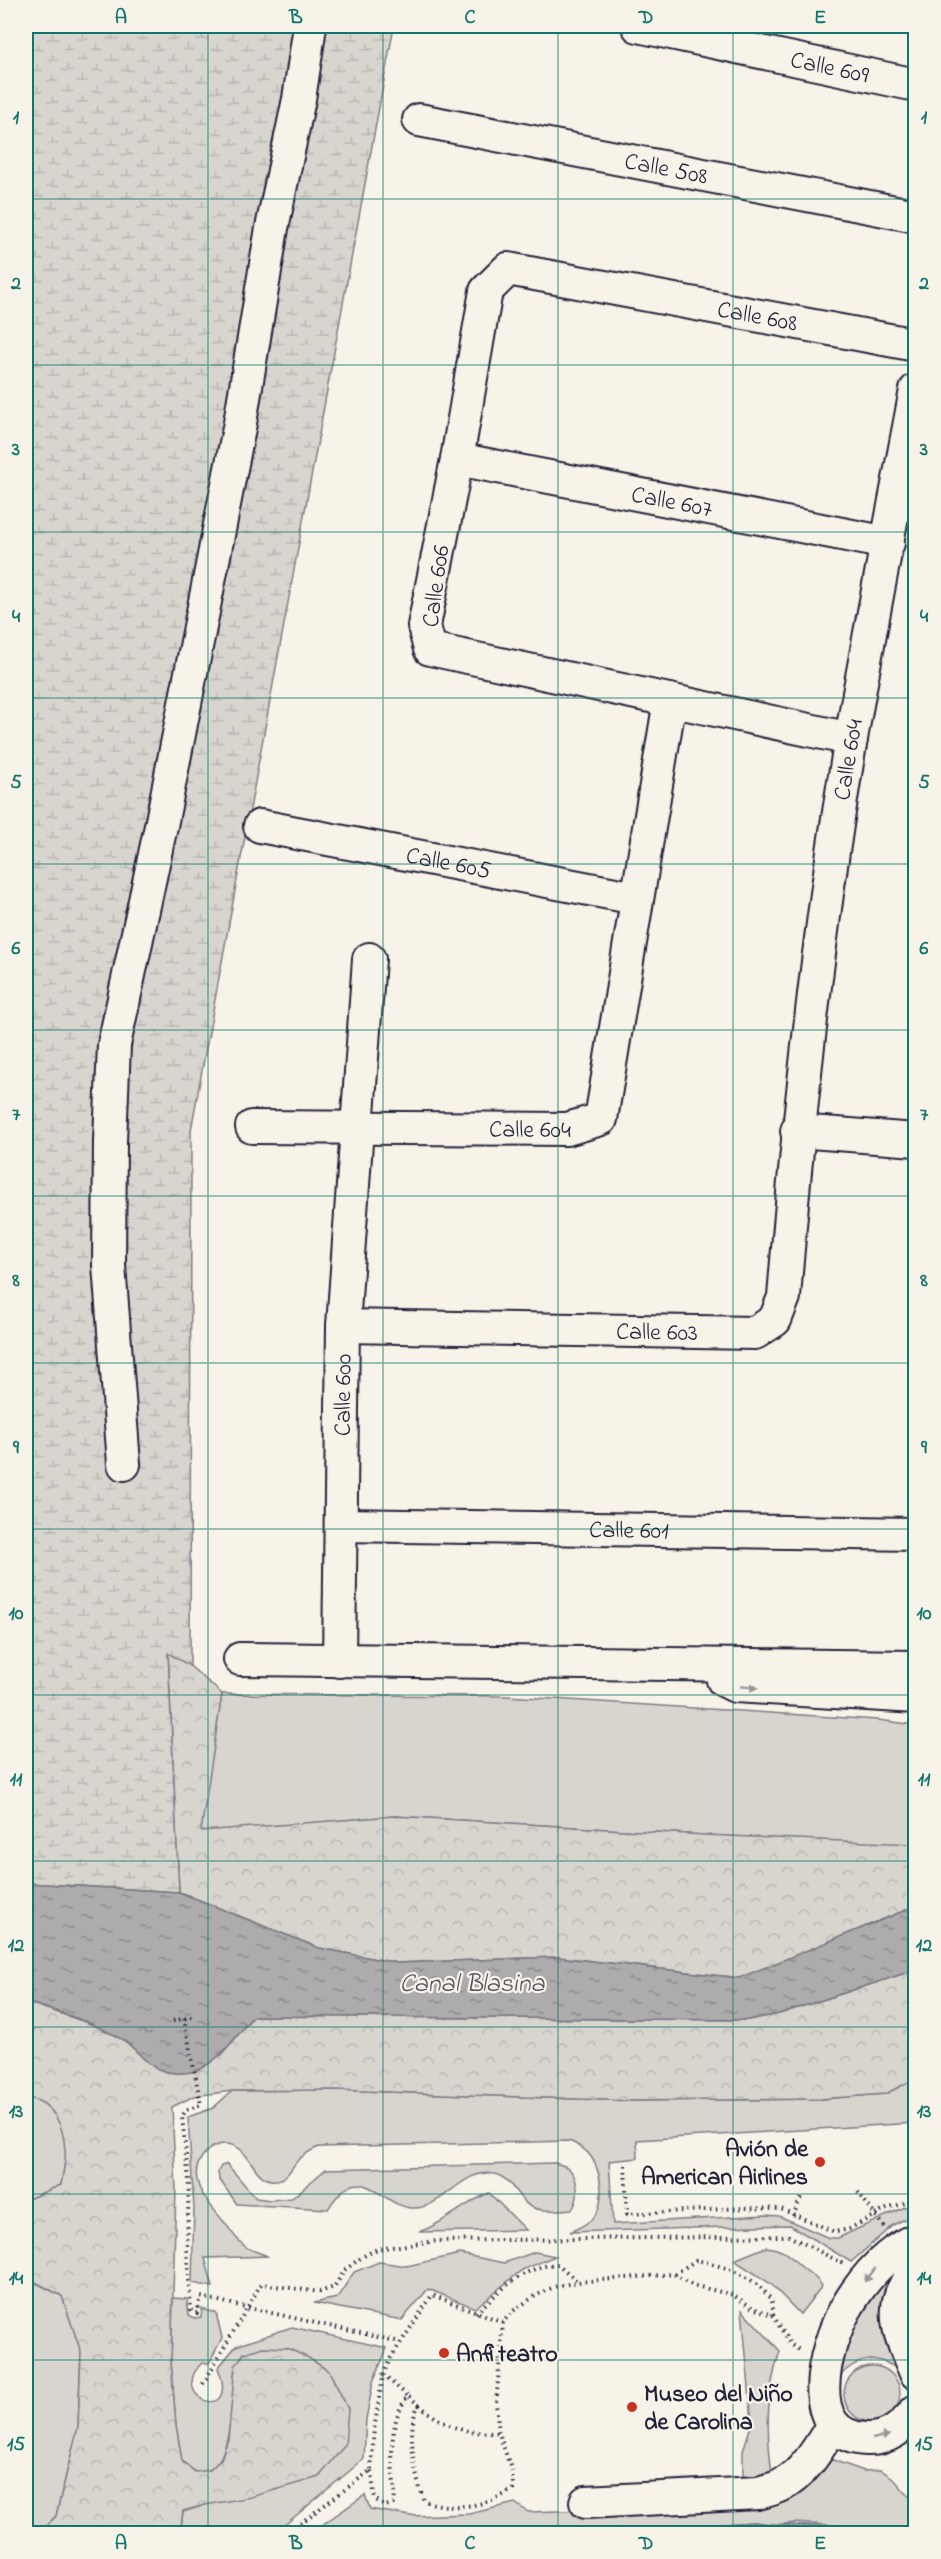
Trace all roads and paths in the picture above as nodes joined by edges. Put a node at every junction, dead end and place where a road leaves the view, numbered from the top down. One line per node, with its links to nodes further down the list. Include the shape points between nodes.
1 (310, 26): 21 (street, via 240,423 114,1044 109,1265)
2 (638, 26): 3 (street, Calle 609)
3 (915, 85)
4 (419, 120): 5 (street, Calle 508)
5 (915, 216)
6 (599, 285): 7 (street, Calle 608); 9 (street, Calle 606, via 508,269 486,291)
7 (915, 345)
8 (915, 390): 10 (street, Calle 604)
9 (457, 459): 10 (street, Calle 607); 11 (street, Calle 606, via 424,626 430,649)
10 (888, 543): 12 (street, Calle 604)
11 (670, 700): 12 (street, Calle 606); 14 (street, Calle 604)
12 (851, 740): 18 (street, Calle 604)
13 (260, 826): 14 (street, Calle 605)
14 (636, 898): 17 (street, Calle 604, via 601,1119 567,1129)
15 (369, 959): 17 (street, Calle 600)
16 (252, 1127): 17 (street)
17 (355, 1129): 20 (street, Calle 600)
18 (797, 1131): 19 (street); 20 (street, Calle 603, via 784,1297 775,1320 755,1333)
19 (915, 1140)
20 (343, 1326): 22 (street, Calle 600)
21 (124, 1464)
22 (341, 1525): 23 (street, Calle 601); 25 (street, Calle 600)
23 (915, 1534)
24 (240, 1659): 25 (street)
25 (339, 1661): 26 (street)
26 (695, 1665): 27 (street); 28 (street, one-way to 28, via 735,1686)
27 (915, 1667)
28 (915, 1697)
29 (196, 2016): 30 (path)
30 (184, 2018): 31 (path); 42 (path, via 201,2105 186,2110 182,2117 189,2181 187,2250 191,2310 197,2313 201,2297)
31 (173, 2021)
32 (625, 2165): 36 (path, via 627,2214 744,2208 781,2210)
33 (858, 2192): 37 (path)
34 (802, 2195): 36 (path)
35 (915, 2199): 37 (path)
36 (793, 2216): 37 (path, via 835,2232)
37 (875, 2216): 38 (path)
38 (911, 2257): 40 (street, one-way to 40, via 883,2259); 48 (street, via 897,2312 898,2330)
39 (674, 2274): 41 (path); 44 (path, via 692,2285 733,2295); 44 (path, via 696,2260 736,2271 771,2298)
40 (868, 2276): 42 (path, via 789,2236 437,2241 377,2249 345,2270 334,2287 320,2292 261,2284); 47 (street, via 845,2310 831,2340)
41 (577, 2282): 43 (path, via 558,2264 544,2265 515,2280); 45 (path, via 535,2296)
42 (246, 2309): 46 (path); 50 (path)
43 (476, 2313): 45 (path); 46 (path, via 432,2295)
44 (773, 2315): 47 (path, via 790,2344)
45 (503, 2322): 55 (path, via 496,2404)
46 (400, 2342): 49 (path)
47 (824, 2369): 54 (street, via 823,2395)
48 (915, 2373)
49 (383, 2375): 51 (path); 56 (path)
50 (203, 2384)
51 (408, 2396): 52 (path); 56 (path, via 400,2406 391,2452 394,2504 384,2506 375,2499)
52 (419, 2405): 55 (path, via 452,2428); 55 (path, via 413,2414 412,2435 418,2486 424,2501 432,2504 479,2505 513,2489 513,2475)
53 (915, 2411): 54 (street, one-way to 53, via 859,2439 876,2439 894,2433)
54 (833, 2425): 57 (street, via 800,2471 781,2486 758,2493)
55 (498, 2433)
56 (371, 2470): 58 (path)
57 (586, 2502)
58 (286, 2534)

